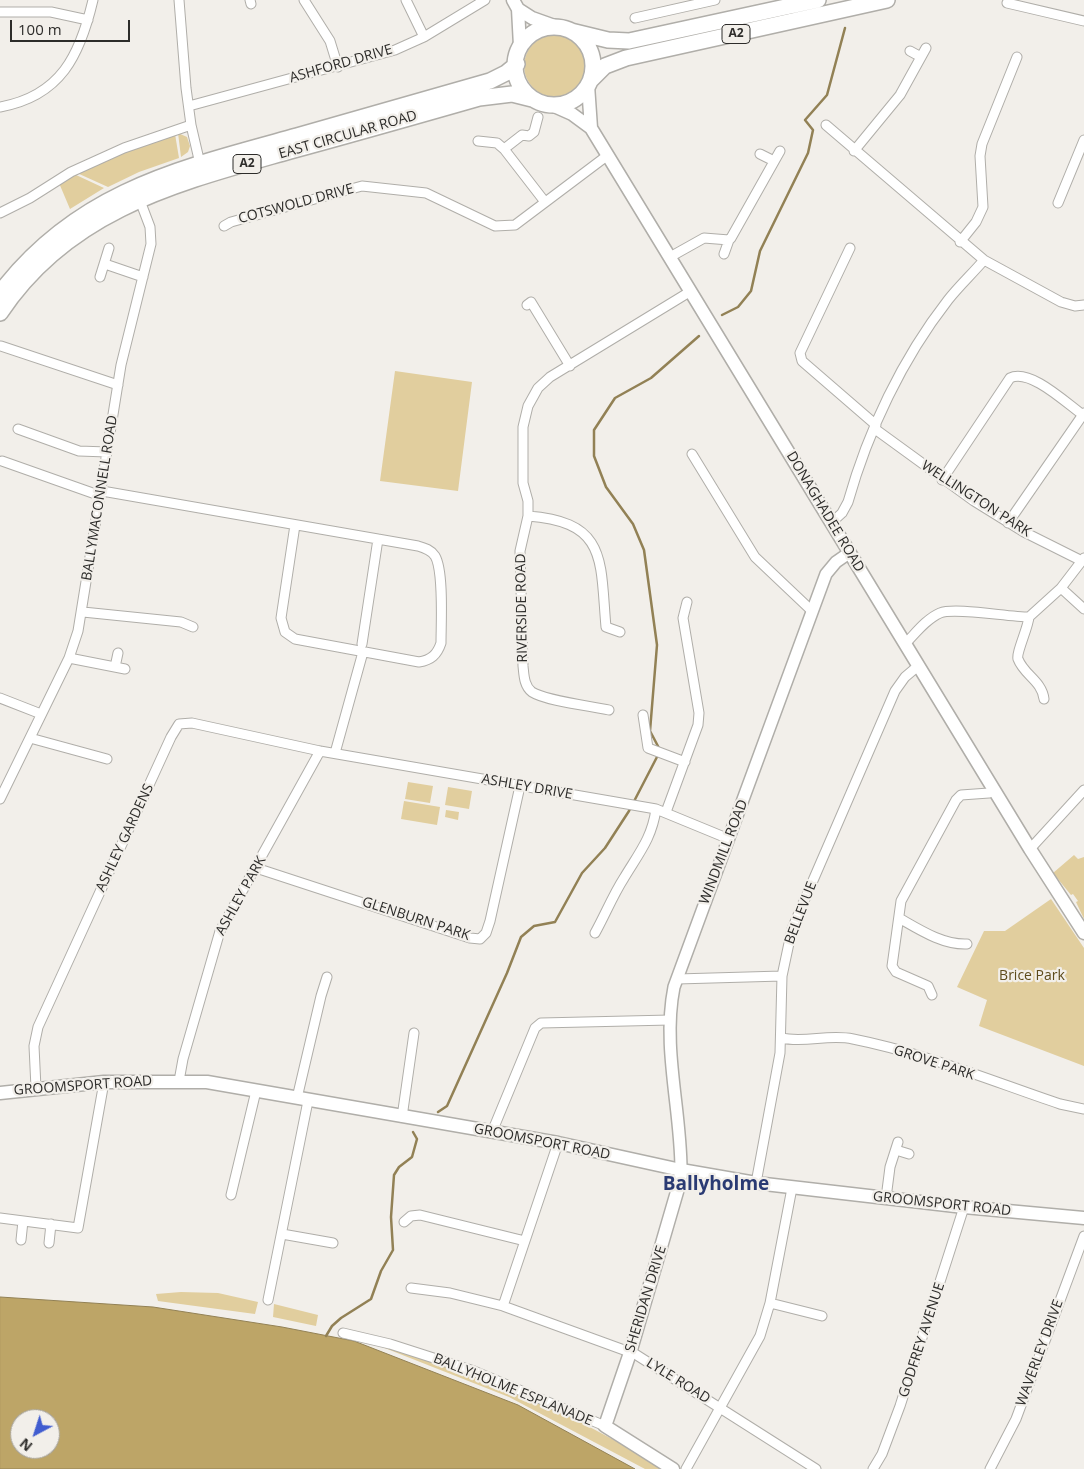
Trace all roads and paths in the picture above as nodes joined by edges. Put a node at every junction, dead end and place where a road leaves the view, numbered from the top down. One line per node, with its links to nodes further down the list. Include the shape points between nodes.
1 (93, 0): 13 (street)
2 (179, 0): 27 (street)
3 (304, 0): 23 (street, via 330,41)
4 (406, 0): 16 (street)
5 (485, 0): 16 (street, ASHFORD DRIVE)
6 (715, 0): 12 (street)
7 (818, 0): 15 (highway, A2, via 630,41 608,40)
8 (887, 0): 24 (highway, A2, via 626,58 605,66)
9 (1007, 3): 14 (street)
10 (515, 4): 15 (main road, via 532,18); 17 (main road)
11 (0, 12): 13 (street, via 51,12)
12 (635, 18)
13 (88, 20): 26 (street, via 76,54 55,82 34,96)
14 (1084, 21)
15 (566, 30): 17 (highway, A2, via 549,28 538,31); 24 (highway, via 588,47 592,63)
16 (424, 37): 23 (street, ASHFORD DRIVE, via 395,50)
17 (520, 46): 22 (highway)
18 (926, 48): 20 (street)
19 (910, 50): 20 (street)
20 (921, 57): 37 (street, via 900,95)
21 (1017, 57): 48 (street, via 982,144 983,207)
22 (516, 64): 25 (highway, via 519,83); 41 (highway, EAST CIRCULAR ROAD / A2, via 490,81)
23 (338, 67): 27 (street, ASHFORD DRIVE)
24 (589, 83): 28 (highway, A2, via 574,100); 32 (main road)
25 (532, 99): 28 (highway, A2); 41 (highway, EAST CIRCULAR ROAD / A2, via 512,94 479,98)
26 (0, 106)
27 (189, 106): 30 (street)
28 (554, 106): 32 (main road, DONAGHADEE ROAD)
29 (538, 117): 35 (street, via 531,139 522,135)
30 (191, 125): 41 (street); 45 (street, via 124,148 71,172 30,198)
31 (826, 125): 37 (street)
32 (591, 128): 39 (main road, DONAGHADEE ROAD)
33 (478, 140): 35 (street, via 497,143)
34 (1084, 140): 44 (street)
35 (504, 149): 43 (street)
36 (780, 150): 40 (street)
37 (854, 151): 48 (street)
38 (760, 154): 40 (street)
39 (608, 155): 43 (street, COTSWOLD DRIVE); 52 (main road, DONAGHADEE ROAD)
40 (774, 161): 47 (street)
41 (201, 170): 42 (highway, EAST CIRCULAR ROAD / A2)
42 (137, 192): 56 (street, BALLYMACONNELL ROAD, via 150,227 150,244); 58 (highway, EAST CIRCULAR ROAD / A2, via 104,202 67,226 18,270); 61 (highway, EAST CIRCULAR ROAD / A2, via 75,236 27,279)
43 (545, 202): 46 (street, COTSWOLD DRIVE, via 515,224 505,227 484,222 426,193 362,186)
44 (1058, 203)
45 (2, 209)
46 (224, 226)
47 (729, 240): 51 (street); 52 (street, via 704,238)
48 (960, 242): 53 (street)
49 (110, 248): 54 (street)
50 (850, 248): 66 (street, WELLINGTON PARK, via 800,353 802,361)
51 (724, 254)
52 (670, 256): 57 (main road, DONAGHADEE ROAD)
53 (984, 260): 60 (street, via 1061,302); 66 (street, via 928,328)
54 (105, 264): 55 (street); 56 (street)
55 (100, 277)
56 (142, 277): 64 (street, BALLYMACONNELL ROAD)
57 (691, 291): 63 (street, RIVERSIDE ROAD); 75 (main road, DONAGHADEE ROAD)
58 (0, 293)
59 (527, 305): 63 (street, via 531,302)
60 (1084, 305)
61 (0, 313)
62 (1, 346): 64 (street)
63 (570, 366): 73 (street, RIVERSIDE ROAD, via 538,388 528,406 523,427 523,483)
64 (118, 384): 68 (street, BALLYMACONNELL ROAD)
65 (1083, 414): 71 (street, via 1035,380 1015,375); 74 (street)
66 (875, 427): 71 (street, WELLINGTON PARK); 75 (street, via 848,502)
67 (18, 429): 68 (street, via 79,450)
68 (107, 452): 72 (street, BALLYMACONNELL ROAD)
69 (692, 454): 83 (street, via 755,557)
70 (2, 462): 72 (street)
71 (942, 480): 74 (street, WELLINGTON PARK)
72 (101, 494): 76 (street); 84 (street, BALLYMACONNELL ROAD)
73 (528, 516): 87 (street, via 549,517 567,523 590,537 600,563 606,627); 97 (street, RIVERSIDE ROAD, via 520,551 526,685 532,692)
74 (1008, 523): 79 (street, WELLINGTON PARK)
75 (831, 524): 78 (main road, DONAGHADEE ROAD)
76 (294, 525): 77 (street); 89 (street, via 281,618 285,632 295,638)
77 (378, 539): 89 (street); 89 (street, via 418,546 434,555 439,567 441,643 438,652 419,662)
78 (849, 553): 83 (street, WINDMILL ROAD, via 826,574); 88 (main road, DONAGHADEE ROAD)
79 (1083, 559): 80 (street)
80 (1061, 588): 82 (street); 85 (street)
81 (687, 602): 104 (street, via 683,618 699,713)
82 (1084, 608)
83 (812, 611): 111 (street, WINDMILL ROAD)
84 (83, 612): 86 (street, via 181,622); 91 (street, BALLYMACONNELL ROAD)
85 (1029, 617): 88 (street, via 941,613); 96 (street, via 1018,659 1043,690)
86 (193, 627)
87 (620, 632)
88 (905, 644): 92 (main road, DONAGHADEE ROAD)
89 (362, 648): 102 (street)
90 (118, 653): 93 (street)
91 (69, 658): 93 (street); 98 (street, BALLYMACONNELL ROAD)
92 (918, 666): 107 (main road, DONAGHADEE ROAD); 118 (street, BELLEVUE, via 905,676 895,692 792,929)
93 (115, 667): 94 (street)
94 (125, 669)
95 (0, 698): 98 (street)
96 (1044, 699)
97 (609, 710)
98 (41, 714): 100 (street, BALLYMACONNELL ROAD)
99 (643, 715): 104 (street, via 648,748)
100 (30, 738): 103 (street); 108 (street, BALLYMACONNELL ROAD)
101 (320, 751): 102 (street, ASHLEY DRIVE); 113 (street, ASHLEY PARK); 127 (street, ASHLEY GARDENS, via 192,723 179,724 38,1027 34,1046)
102 (335, 753): 105 (street, ASHLEY DRIVE)
103 (108, 759)
104 (685, 762): 110 (street)
105 (520, 786): 109 (street, ASHLEY DRIVE); 113 (street, GLENBURN PARK, via 490,921 480,939)
106 (1084, 790): 112 (street)
107 (995, 791): 112 (main road, DONAGHADEE ROAD); 114 (street, via 960,795 956,800 902,901)
108 (0, 799)
109 (656, 809): 110 (street, ASHLEY DRIVE); 115 (street, via 653,828 644,848 623,879)
110 (666, 812): 111 (street, ASHLEY DRIVE)
111 (729, 838): 120 (street, WINDMILL ROAD)
112 (1030, 849): 116 (main road, DONAGHADEE ROAD)
113 (256, 868): 125 (street, ASHLEY PARK, via 214,946 182,1059)
114 (900, 918): 117 (street, via 936,938); 121 (street, via 892,966 896,972 928,986)
115 (595, 933)
116 (1084, 933)
117 (967, 944)
118 (782, 976): 120 (street); 124 (street, BELLEVUE, via 779,1001)
119 (327, 977): 130 (street)
120 (677, 979): 122 (street, WINDMILL ROAD)
121 (932, 995)
122 (670, 1020): 133 (street, via 541,1023 535,1028); 136 (street, WINDMILL ROAD)
123 (414, 1033): 132 (street)
124 (781, 1038): 131 (street, GROVE PARK, via 836,1037 866,1042); 137 (street, BELLEVUE)
125 (179, 1081): 126 (main road, GROOMSPORT ROAD); 128 (main road, GROOMSPORT ROAD, via 207,1082)
126 (104, 1082): 127 (main road, GROOMSPORT ROAD); 146 (street, via 78,1228)
127 (36, 1088): 129 (main road, GROOMSPORT ROAD)
128 (256, 1091): 130 (main road, GROOMSPORT ROAD); 139 (street)
129 (0, 1093)
130 (303, 1100): 132 (main road, GROOMSPORT ROAD); 147 (street)
131 (1084, 1109)
132 (402, 1117): 133 (main road, GROOMSPORT ROAD)
133 (492, 1132): 134 (main road, GROOMSPORT ROAD)
134 (558, 1143): 136 (main road, GROOMSPORT ROAD); 150 (street)
135 (909, 1154): 140 (street, via 897,1146 890,1167)
136 (681, 1170): 137 (main road, GROOMSPORT ROAD); 159 (main road, SHERIDAN DRIVE)
137 (756, 1183): 138 (main road, GROOMSPORT ROAD)
138 (792, 1188): 140 (main road, GROOMSPORT ROAD); 155 (street)
139 (231, 1195)
140 (886, 1198): 141 (main road, GROOMSPORT ROAD)
141 (964, 1207): 143 (main road, GROOMSPORT ROAD); 165 (street, GODFREY AVENUE, via 900,1406)
142 (0, 1218): 144 (street)
143 (1084, 1218)
144 (23, 1221): 146 (street); 149 (street)
145 (404, 1222): 150 (street, via 410,1216 420,1215)
146 (51, 1224): 151 (street)
147 (282, 1234): 152 (street); 154 (street)
148 (1084, 1236): 166 (street, WAVERLEY DRIVE, via 1016,1419)
149 (21, 1240)
150 (524, 1241): 156 (street)
151 (49, 1243)
152 (333, 1243)
153 (411, 1288): 156 (street, LYLE ROAD, via 450,1293)
154 (268, 1300)
155 (770, 1303): 157 (street); 160 (street, via 760,1336)
156 (503, 1306): 159 (street, LYLE ROAD)
157 (822, 1316)
158 (343, 1334): 161 (street, BALLYHOLME ESPLANADE, via 390,1344 474,1371)
159 (630, 1353): 160 (street, LYLE ROAD); 161 (main road, SHERIDAN DRIVE)
160 (720, 1407): 163 (street); 164 (street, LYLE ROAD)
161 (605, 1426): 162 (main road, BALLYHOLME ESPLANADE)
162 (674, 1469)
163 (686, 1469)
164 (816, 1469)
165 (873, 1469)
166 (990, 1469)

